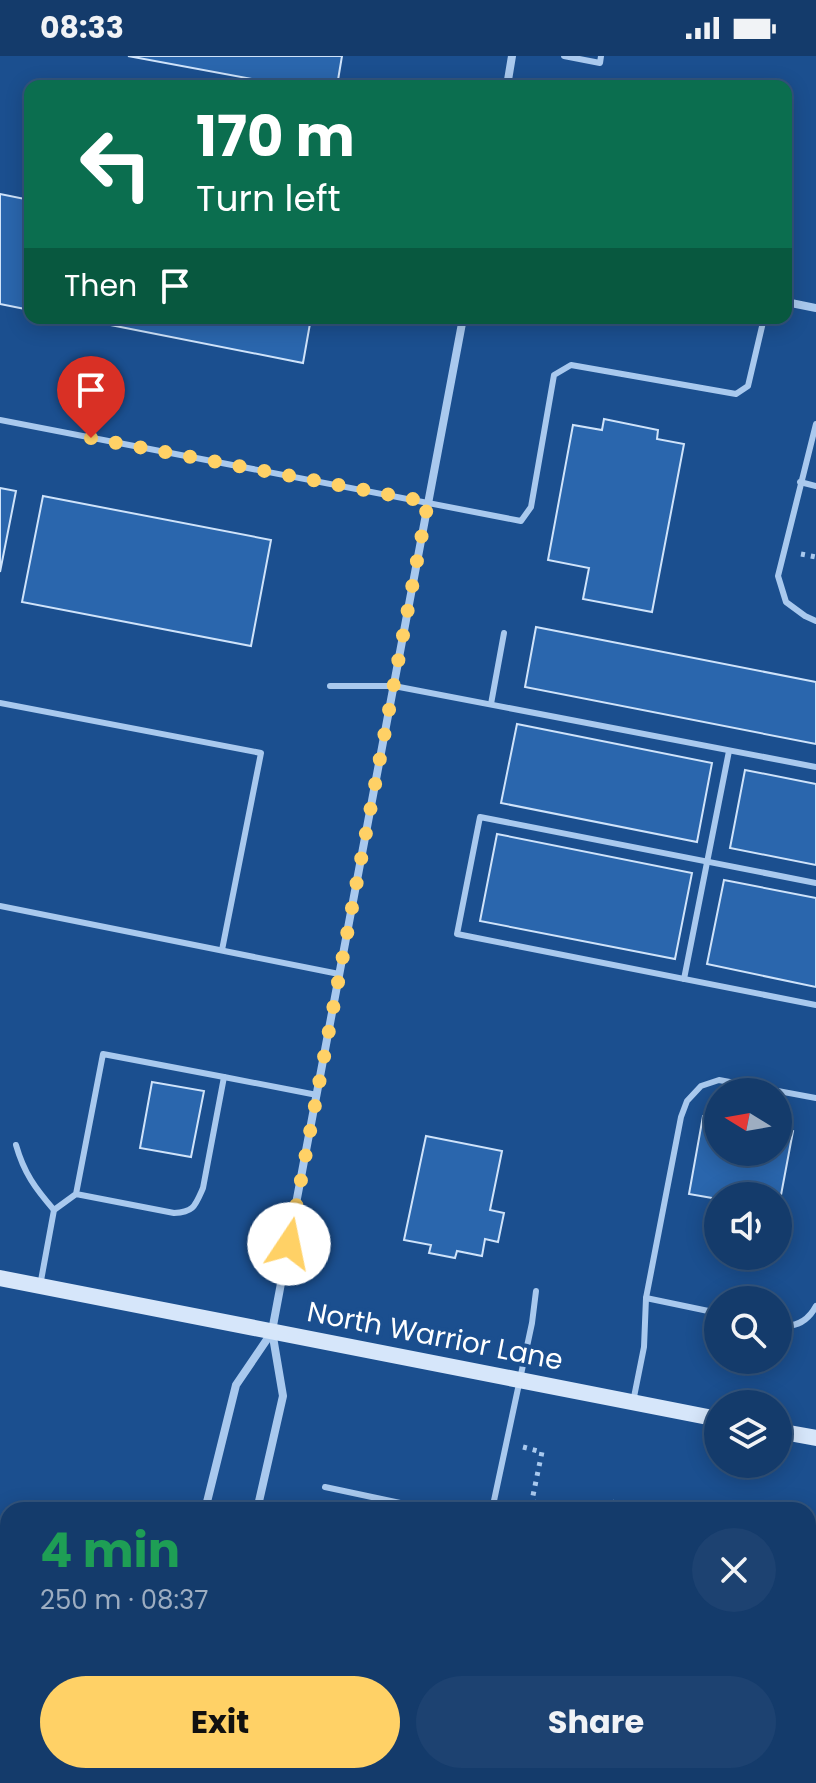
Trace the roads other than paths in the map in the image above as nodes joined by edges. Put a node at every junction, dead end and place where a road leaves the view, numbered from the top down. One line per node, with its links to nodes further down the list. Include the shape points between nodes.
1 (512, 56): 4 (street)
2 (564, 56): 3 (lane, via 600,63)
3 (601, 56)
4 (508, 80)
5 (792, 303): 6 (street)
6 (816, 308)
7 (462, 324): 13 (street)
8 (763, 324): 13 (lane, via 748,386 736,394 571,365 554,375 531,507 521,521)
9 (0, 420): 13 (lane)
10 (816, 424): 11 (lane)
11 (800, 482): 12 (lane); 14 (lane, via 778,576 786,602)
12 (816, 486)
13 (428, 502): 17 (street)
14 (816, 621)
15 (504, 633): 19 (lane)
16 (330, 686): 17 (lane)
17 (394, 686): 19 (lane); 26 (street)
18 (0, 703): 25 (lane, via 261,753)
19 (491, 704): 20 (lane)
20 (729, 751): 21 (lane); 22 (lane)
21 (816, 767)
22 (707, 862): 23 (lane); 27 (lane); 27 (lane, via 480,817 457,934)
23 (816, 883)
24 (0, 906): 25 (lane)
25 (222, 950): 26 (lane)
26 (339, 974): 30 (street)
27 (684, 979): 28 (lane)
28 (816, 1005)
29 (224, 1077): 30 (lane); 33 (lane, via 203,1188 187,1212); 33 (lane, via 103,1054)
30 (317, 1095): 42 (street)
31 (816, 1098): 38 (lane, via 719,1080 701,1086 687,1101)
32 (16, 1145): 34 (lane, via 33,1186)
33 (76, 1194): 34 (lane)
34 (54, 1210): 36 (lane)
35 (0, 1278): 36 (street, North Warrior Lane)
36 (40, 1286): 42 (street, North Warrior Lane)
37 (536, 1291): 43 (lane)
38 (646, 1298): 40 (lane); 44 (lane, via 644,1347)
39 (816, 1306): 41 (lane, via 811,1316)
40 (704, 1310)
41 (792, 1325)
42 (272, 1331): 43 (street, North Warrior Lane); 49 (street, via 236,1385); 50 (street, via 283,1396)
43 (520, 1380): 44 (street, North Warrior Lane); 52 (lane)
44 (633, 1402): 45 (street, North Warrior Lane)
45 (704, 1416)
46 (792, 1434): 47 (street)
47 (816, 1438)
48 (325, 1487): 51 (lane)
49 (207, 1502)
50 (259, 1502)
51 (395, 1502)
52 (494, 1502)

